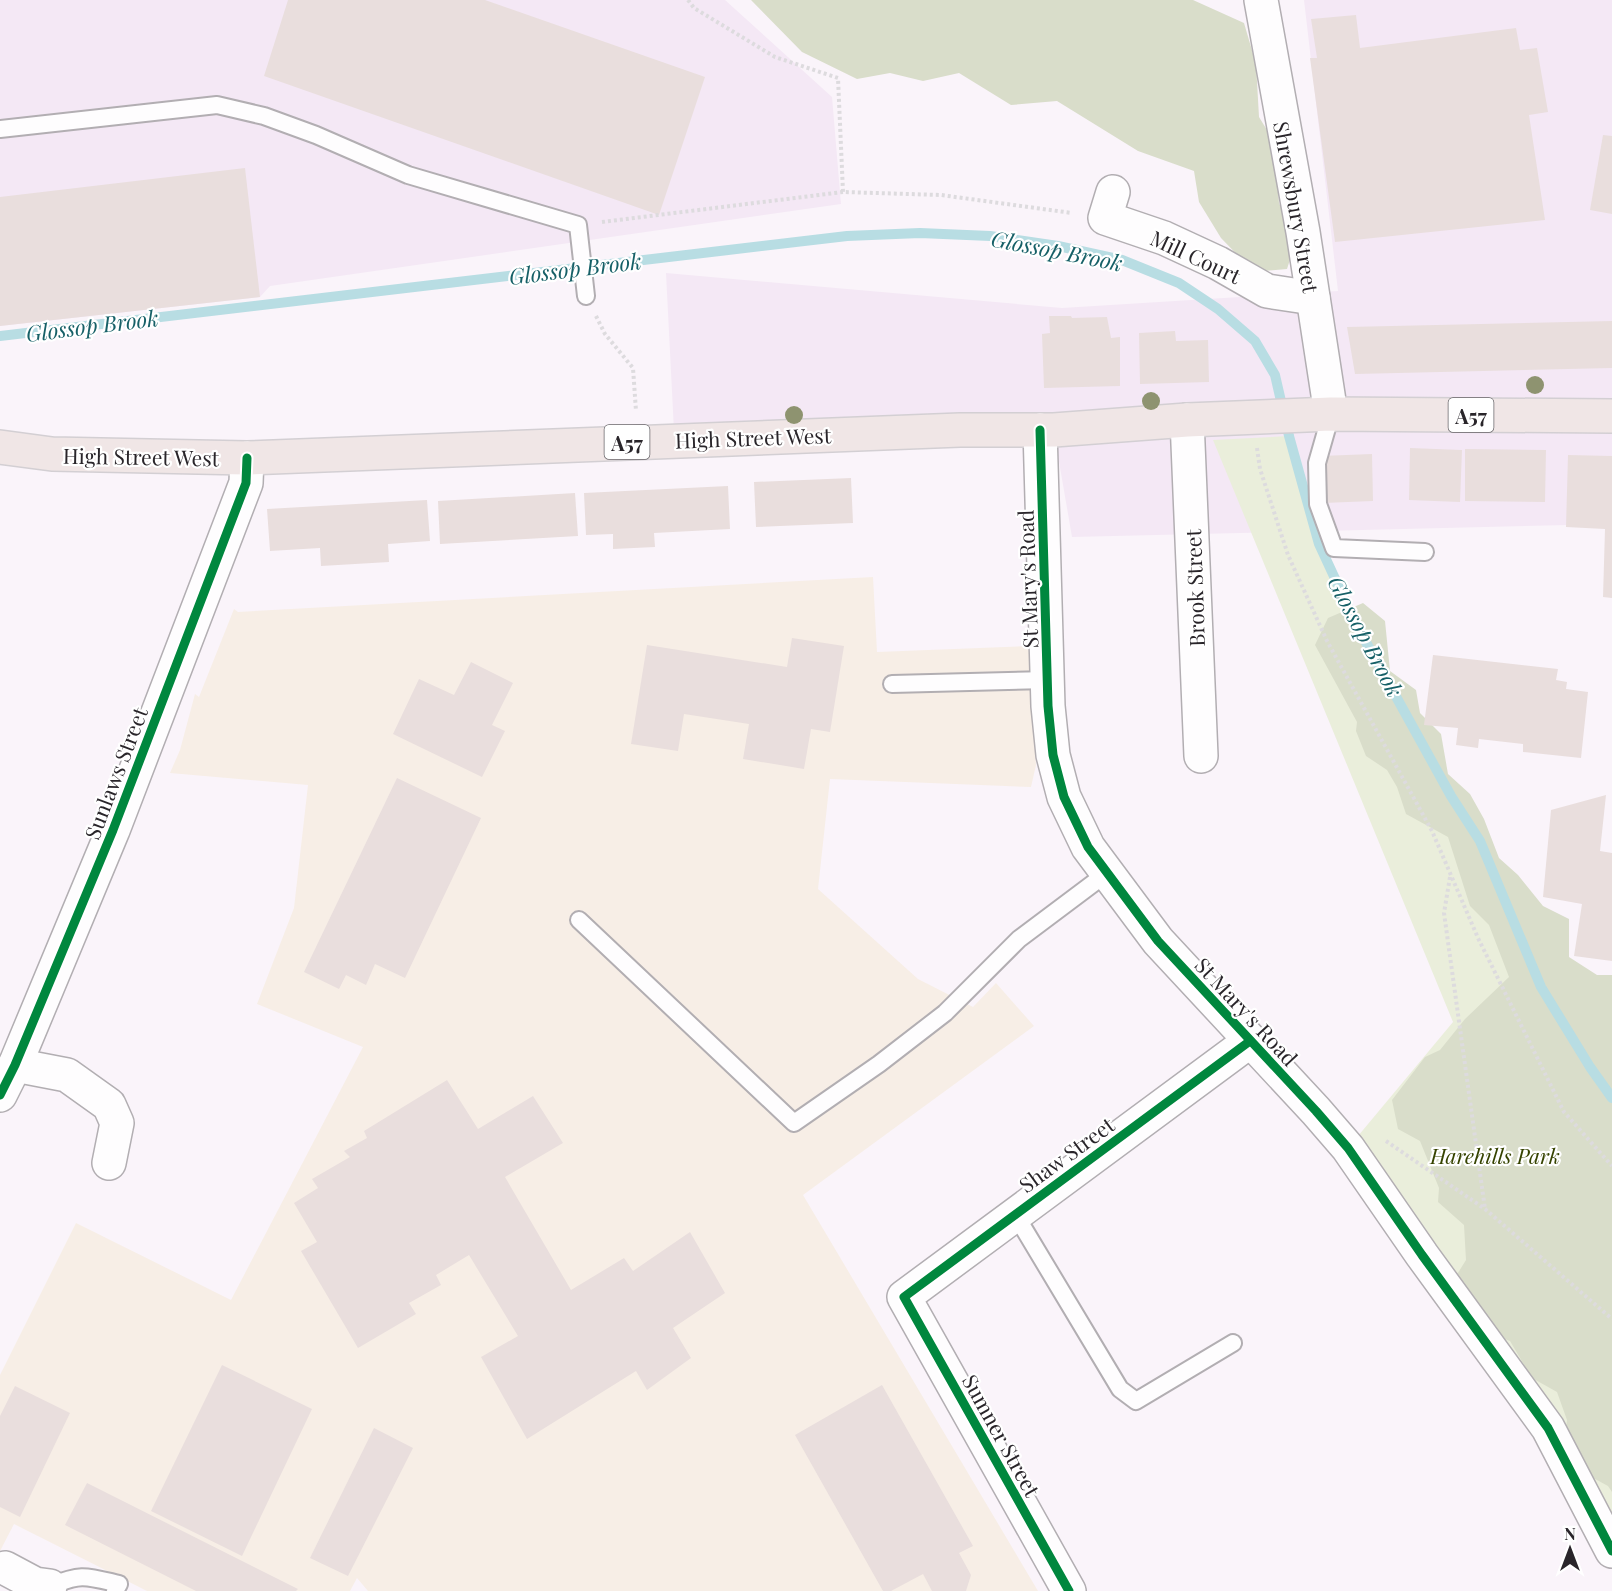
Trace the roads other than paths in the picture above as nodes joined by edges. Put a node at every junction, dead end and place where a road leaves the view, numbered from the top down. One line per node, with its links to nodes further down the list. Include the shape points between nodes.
1 (1261, 0): 5 (street, Shrewsbury Street)
2 (0, 129): 4 (lane, via 217,105 264,116 408,175 578,225)
3 (1109, 205): 5 (street, Mill Court, via 1267,291)
4 (586, 296)
5 (1312, 298): 6 (street, Shrewsbury Street)
6 (1331, 414): 7 (main road, A57); 8 (main road, High Street West / A57); 12 (lane, via 1317,463 1318,504 1334,548)
7 (1612, 416)
8 (1187, 420): 9 (main road, High Street West / A57); 15 (street, Brook Street)
9 (1040, 430): 11 (main road, High Street West / A57, via 638,441); 13 (street, St Mary's Road)
10 (0, 447): 11 (main road, High Street West / A57, via 52,454)
11 (248, 458): 19 (street, Sunlaws Street, via 246,483 238,506 113,830)
12 (1425, 552)
13 (1048, 680): 14 (lane); 16 (street, St Mary's Road, via 1053,755 1064,797 1088,847)
14 (892, 684)
15 (1201, 756)
16 (1107, 873): 17 (lane, via 1019,939 945,1013 794,1123); 18 (street, St Mary's Road, via 1158,941)
17 (579, 920)
18 (1250, 1041): 22 (street, Shaw Street); 25 (street, St Mary's Road, via 1348,1148 1548,1428)
19 (15, 1065): 20 (street, Sunlaws Street); 21 (street, via 67,1075 109,1105 117,1123)
20 (0, 1095)
21 (109, 1163)
22 (1015, 1214): 23 (street, Shaw Street); 24 (lane, via 1120,1389 1136,1401)
23 (904, 1297): 29 (street, Sumner Street)
24 (1233, 1344)
25 (1612, 1551)
26 (5, 1568): 27 (street)
27 (38, 1587): 28 (lane, via 73,1577 89,1577 118,1584)
28 (115, 1591)
29 (1069, 1591)

